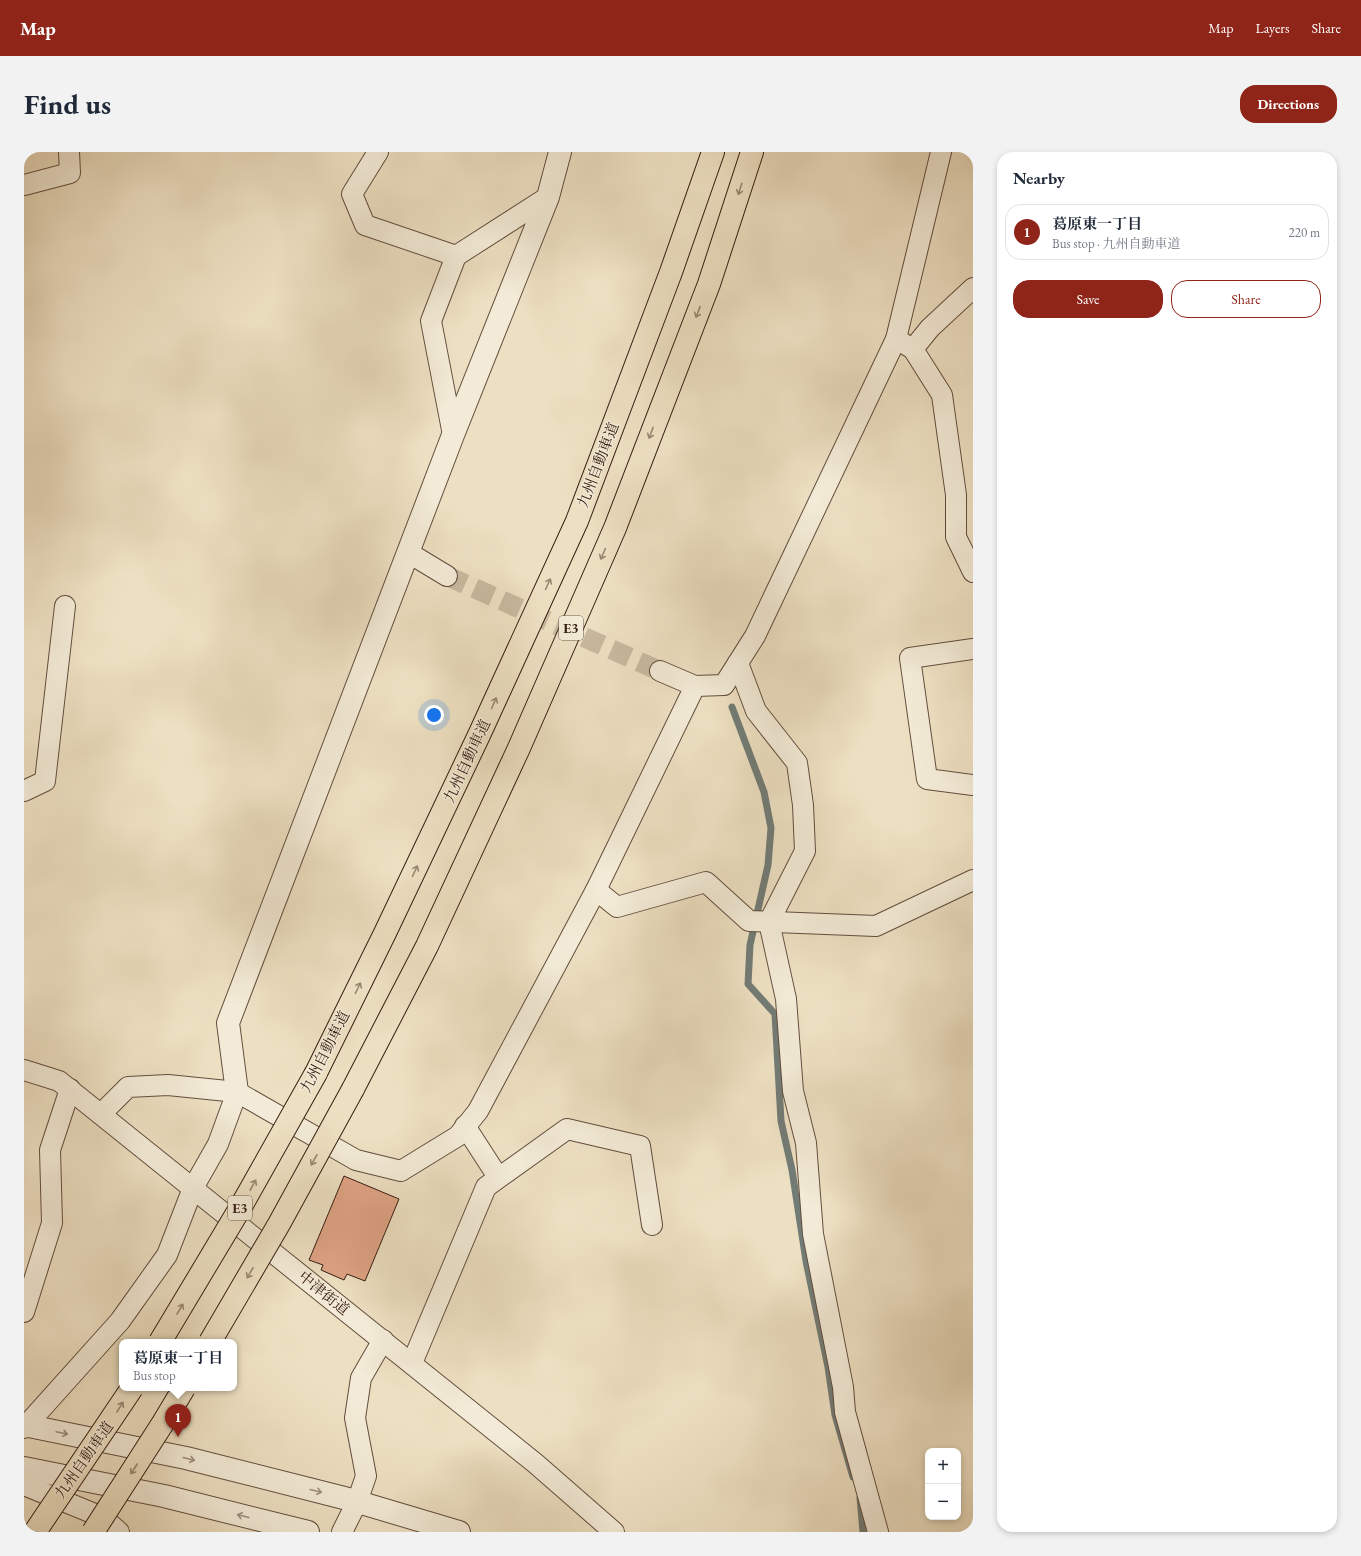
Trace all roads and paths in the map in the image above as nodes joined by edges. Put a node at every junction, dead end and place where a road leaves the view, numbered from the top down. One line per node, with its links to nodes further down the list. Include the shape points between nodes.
1 (70, 152): 7 (street, via 70,173)
2 (378, 152): 9 (street, via 352,194 364,225)
3 (560, 152): 8 (street)
4 (714, 152): 37 (highway, 九州自動車道 / E3, one-way to 4, bridge, via 239,1210 316,1073 480,734 577,521)
5 (752, 152): 38 (highway, E3, one-way to 38, bridge, via 709,284 612,535 513,762 426,946 353,1089)
6 (941, 152): 11 (street)
7 (24, 185)
8 (548, 197): 9 (street); 13 (street)
9 (456, 256): 13 (street, via 431,321)
10 (973, 288): 12 (street, via 930,328)
11 (896, 339): 12 (street); 20 (street, via 755,636)
12 (913, 349): 14 (street, via 942,395)
13 (453, 435): 15 (street)
14 (964, 496): 16 (street, via 956,537)
15 (409, 553): 17 (street); 30 (street, via 228,1023)
16 (973, 572)
17 (447, 576)
18 (65, 606): 24 (street, via 45,781)
19 (973, 649): 23 (street, via 910,658 927,779)
20 (738, 663): 22 (street, via 724,685); 27 (street, via 756,712 797,763 803,805 805,851)
21 (660, 671): 22 (street)
22 (695, 686): 26 (street)
23 (973, 785)
24 (24, 790)
25 (973, 880): 27 (street, via 876,926)
26 (596, 890): 27 (street, via 617,907 706,882 749,921); 32 (street, via 478,1111)
27 (769, 922): 54 (street, via 786,999 794,1091 806,1142 813,1234 845,1412)
28 (24, 1070): 29 (street, 中津街道, via 59,1081)
29 (70, 1090): 31 (street, 中津街道); 36 (street, via 50,1150 52,1223)
30 (237, 1092): 31 (street, via 168,1085 128,1087); 32 (street, via 356,1160 401,1171 458,1136); 34 (street, via 218,1144)
31 (101, 1114): 34 (street, 中津街道)
32 (465, 1126): 33 (street)
33 (498, 1177): 35 (street, via 567,1129 640,1146); 40 (street, via 486,1186)
34 (193, 1188): 39 (street, 中津街道); 43 (street, via 167,1255 120,1322)
35 (652, 1225)
36 (24, 1312)
37 (162, 1339)
38 (212, 1339)
39 (383, 1340): 40 (street, 中津街道); 46 (street, via 361,1378 355,1418 366,1476)
40 (412, 1363): 53 (street, 中津街道, via 535,1463)
41 (130, 1391): 47 (highway, 九州自動車道, one-way to 41, bridge)
42 (182, 1391): 48 (highway, one-way to 48, bridge)
43 (25, 1426): 46 (street, one-way to 46, via 186,1458)
44 (24, 1468): 50 (street, one-way to 44, via 164,1496)
45 (24, 1485): 49 (street, via 102,1518)
46 (357, 1502): 51 (street); 52 (street)
47 (35, 1532)
48 (93, 1532)
49 (119, 1532)
50 (308, 1532)
51 (342, 1532)
52 (458, 1532)
53 (614, 1532)
54 (878, 1532)

